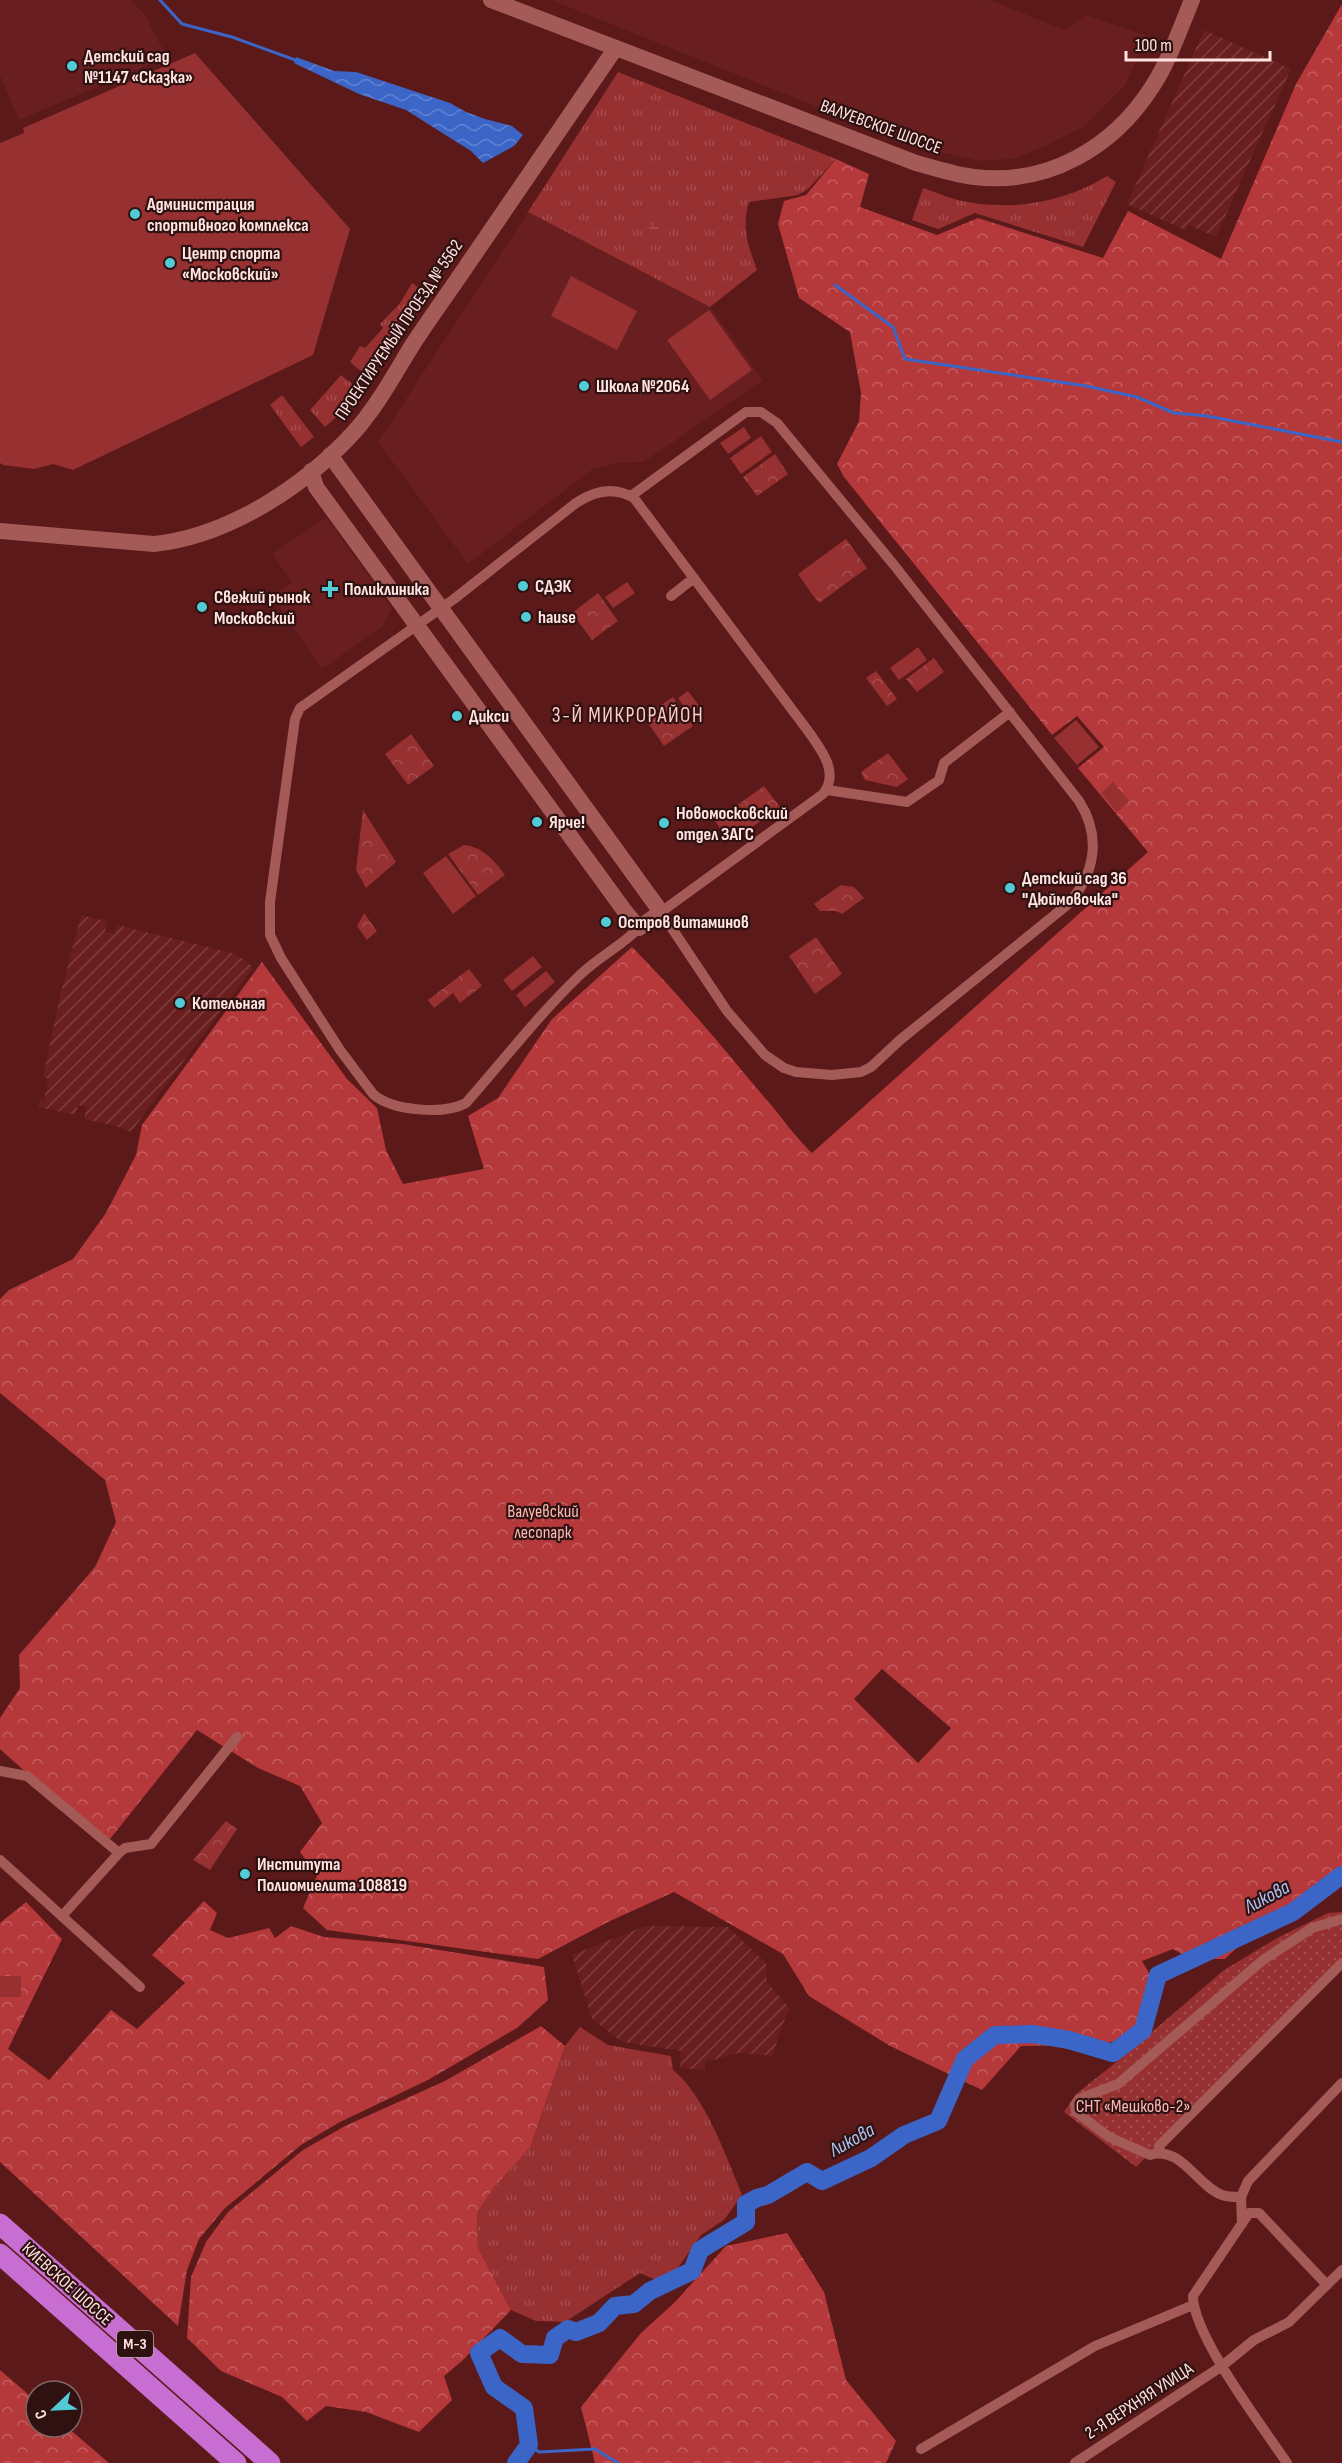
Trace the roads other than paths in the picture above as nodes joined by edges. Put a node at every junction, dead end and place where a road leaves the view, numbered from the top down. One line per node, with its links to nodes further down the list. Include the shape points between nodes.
1 (491, 0): 3 (street, ВАЛУЕВСКОЕ ШОССЕ)
2 (1192, 0): 3 (street, ВАЛУЕВСКОЕ ШОССЕ, via 1152,87 1117,130 1088,153 1062,165 1004,178 973,177 916,163)
3 (615, 49): 4 (street, ПРОЕКТИРУЕМЫЙ ПРОЕЗД № 5562, via 368,415)
4 (330, 455): 5 (street, ПРОЕКТИРУЕМЫЙ ПРОЕЗД № 5562); 10 (street)
5 (312, 471): 7 (street, ПРОЕКТИРУЕМЫЙ ПРОЕЗД № 5562, via 233,522 176,541 154,544); 11 (street, via 316,487)
6 (631, 496): 8 (street); 10 (street, via 610,491 586,496); 12 (street, via 737,418 754,411 766,415 815,467)
7 (0, 531)
8 (694, 578): 9 (street); 13 (street, via 824,753 830,772)
9 (671, 596)
10 (441, 608): 11 (street); 14 (street)
11 (417, 625): 15 (street); 15 (street, via 300,708 295,719 270,902 273,945 360,1079 376,1096 405,1108 451,1109 466,1103 548,1006 593,963)
12 (1010, 712): 13 (street, via 944,763 939,780 907,802); 14 (street, via 1079,801 1090,825 1090,866 1080,891 1067,905 871,1067 851,1074 815,1077 784,1068 765,1055 703,978)
13 (826, 790): 14 (street)
14 (661, 912): 15 (street)
15 (639, 928)
16 (237, 1737): 18 (street, via 151,1844 125,1848)
17 (0, 1771): 18 (street, via 27,1776)
18 (119, 1853): 20 (street)
19 (0, 1860): 20 (street)
20 (62, 1916): 23 (street)
21 (1342, 1919): 25 (street, via 1312,1928 1263,1960 1118,2084 1075,2104 1076,2112 1109,2137 1150,2155)
22 (1342, 1963): 25 (street, via 1159,2146)
23 (140, 1987)
24 (1342, 2083): 26 (street, via 1248,2181)
25 (1160, 2152): 26 (street, via 1175,2157 1221,2195)
26 (1241, 2198): 28 (street)
27 (0, 2224): 36 (highway, КИЕВСКОЕ ШОССЕ / М-3)
28 (1242, 2224): 31 (street, via 1249,2213 1259,2213); 32 (street, via 1193,2296)
29 (0, 2254): 35 (highway, КИЕВСКОЕ ШОССЕ / М-3)
30 (1342, 2270): 31 (street, 2-Я ВЕРХНЯЯ УЛИЦА)
31 (1327, 2285): 33 (street, 2-Я ВЕРХНЯЯ УЛИЦА, via 1289,2322 1254,2340)
32 (1193, 2306): 33 (street); 34 (street, via 1095,2346)
33 (1222, 2366): 37 (street, 2-Я ВЕРХНЯЯ УЛИЦА); 38 (street)
34 (921, 2449)
35 (236, 2463)
36 (270, 2463)
37 (1075, 2463)
38 (1287, 2463)

